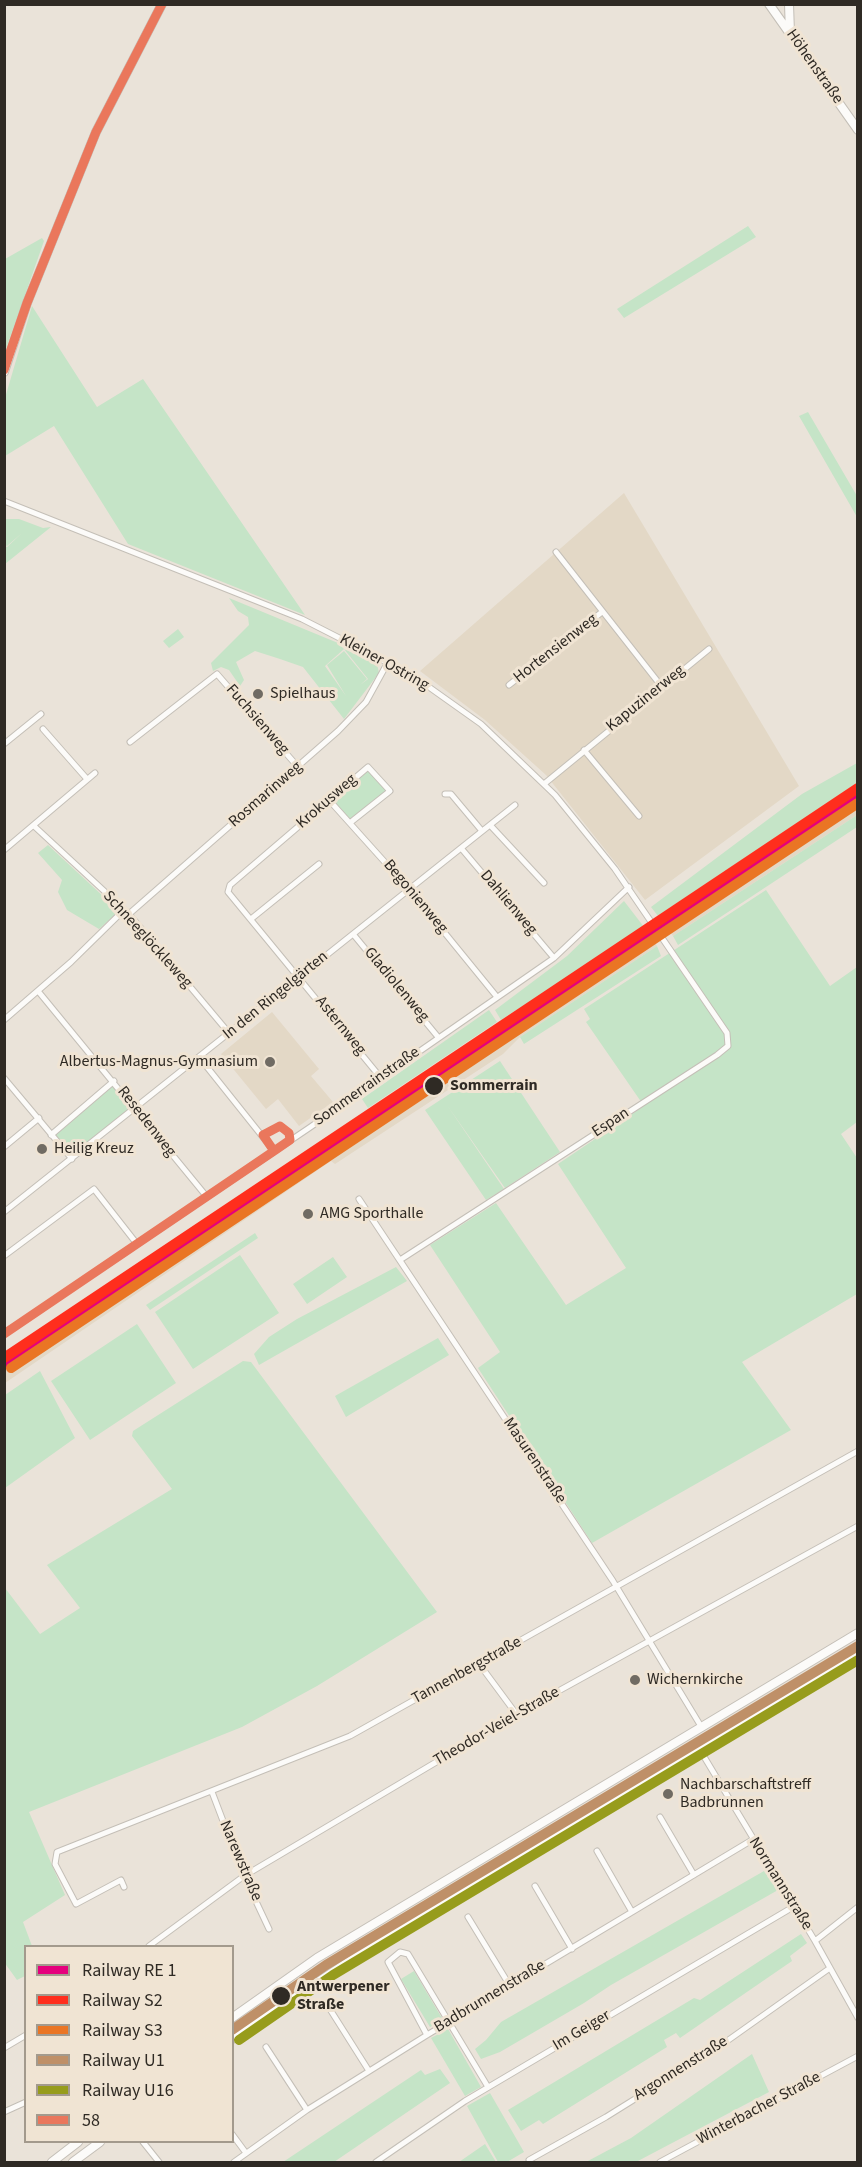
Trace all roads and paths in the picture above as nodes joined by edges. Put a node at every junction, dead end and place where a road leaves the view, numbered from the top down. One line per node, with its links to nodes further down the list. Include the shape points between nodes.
1 (162, 4): 6 (main road, via 92,141 27,303)
2 (769, 4): 4 (main road, Höhenstraße)
3 (789, 4): 4 (main road)
4 (790, 34): 5 (main road, Höhenstraße)
5 (858, 130)
6 (4, 372)
7 (4, 501): 11 (street, Kleiner Ostring, via 302,619)
8 (556, 552): 9 (street, Hortensienweg)
9 (602, 612): 12 (street, Hortensienweg); 13 (street, Hortensienweg)
10 (710, 649): 13 (street, Kapuzinerweg)
11 (388, 663): 19 (street, Rosmarinweg, via 359,710); 22 (street, Kleiner Ostring, via 412,675 481,724)
12 (510, 686)
13 (662, 687): 18 (street, Kapuzinerweg)
14 (41, 714): 17 (street)
15 (43, 729): 21 (street)
16 (130, 742): 19 (street, Fuchsienweg, via 218,674)
17 (4, 744)
18 (584, 750): 22 (street, Kapuzinerweg); 26 (street)
19 (298, 766): 38 (street, Rosmarinweg)
20 (95, 773): 21 (street)
21 (87, 779): 29 (street)
22 (544, 784): 35 (street, Kleiner Ostring)
23 (445, 794): 30 (street, via 451,794)
24 (329, 800): 27 (street, Begonienweg); 27 (street, Krokusweg, via 368,767 390,791); 37 (street, Krokusweg, via 230,885)
25 (515, 805): 28 (street, In den Ringelgärten)
26 (639, 816)
27 (351, 822): 36 (street, Begonienweg)
28 (490, 825): 30 (street, In den Ringelgärten); 34 (street)
29 (34, 826): 32 (street); 38 (street, Schneeglöckleweg)
30 (482, 831): 31 (street, In den Ringelgärten)
31 (461, 848): 36 (street, In den Ringelgärten); 42 (street, Dahlienweg)
32 (4, 850)
33 (320, 864): 39 (street)
34 (544, 884)
35 (629, 887): 41 (street, Kleiner Ostring); 42 (street, Sommerrainstraße)
36 (408, 889): 40 (street, In den Ringelgärten); 45 (street, Begonienweg)
37 (228, 892): 39 (street, Asternweg)
38 (126, 912): 44 (street, Rosmarinweg); 47 (street, Schneeglöckleweg)
39 (251, 919): 43 (street, Asternweg)
40 (353, 934): 43 (street, In den Ringelgärten); 48 (street, Gladiolenweg)
41 (671, 949): 66 (street, Espan, via 727,1033 728,1046)
42 (554, 958): 45 (street, Sommerrainstraße)
43 (300, 977): 47 (street, In den Ringelgärten); 51 (street, Asternweg)
44 (38, 991): 46 (street, Rosmarinweg); 52 (street, Resedenweg)
45 (497, 997): 48 (street, Sommerrainstraße)
46 (4, 1020)
47 (229, 1033): 49 (street, In den Ringelgärten)
48 (438, 1037): 51 (street, Sommerrainstraße)
49 (199, 1057): 55 (street, In den Ringelgärten); 59 (street)
50 (4, 1078): 53 (street)
51 (381, 1078): 59 (street, Sommerrainstraße)
52 (114, 1082): 55 (street, Resedenweg); 57 (street)
53 (10, 1084): 54 (street); 56 (street)
54 (4, 1089)
55 (133, 1108): 60 (street, In den Ringelgärten); 61 (street, Resedenweg)
56 (39, 1118): 57 (street); 58 (street)
57 (51, 1135): 60 (street)
58 (4, 1148)
59 (274, 1151): 61 (street, Sommerrainstraße)
60 (72, 1159): 63 (street, In den Ringelgärten)
61 (207, 1197): 64 (street, Sommerrainstraße)
62 (359, 1199): 66 (street, Masurenstraße)
63 (4, 1212)
64 (137, 1244): 65 (street, via 94,1189); 67 (street, Sommerrainstraße)
65 (4, 1256)
66 (400, 1260): 70 (street, Masurenstraße)
67 (4, 1334)
68 (858, 1451): 70 (street, Tannenbergstraße)
69 (858, 1526): 72 (street, Theodor-Veiel-Straße)
70 (616, 1586): 72 (street, Masurenstraße); 74 (street, Tannenbergstraße)
71 (858, 1633): 76 (main road)
72 (651, 1642): 75 (street, Theodor-Veiel-Straße); 76 (street, Masurenstraße)
73 (858, 1655): 77 (main road)
74 (480, 1665): 75 (street); 78 (street, Tannenbergstraße, via 350,1736)
75 (517, 1715): 83 (street, Theodor-Veiel-Straße)
76 (702, 1728): 97 (main road, via 317,1958)
77 (700, 1750): 80 (street, Normannstraße); 102 (main road, via 384,1938)
78 (212, 1792): 83 (street, Narewstraße); 85 (street, Tannenbergstraße, via 57,1852 55,1864 76,1904 121,1880)
79 (660, 1817): 82 (street)
80 (752, 1840): 82 (street, Badbrunnenstraße); 86 (street, Normannstraße)
81 (597, 1851): 88 (street)
82 (694, 1875): 88 (street, Badbrunnenstraße)
83 (244, 1876): 90 (street, Narewstraße); 92 (street, Theodor-Veiel-Straße)
84 (535, 1886): 93 (street)
85 (124, 1887)
86 (793, 1907): 91 (street, Normannstraße); 107 (street, Im Geiger)
87 (858, 1907): 91 (street)
88 (632, 1912): 93 (street, Badbrunnenstraße)
89 (468, 1917): 95 (street)
90 (269, 1929)
91 (814, 1941): 94 (street, Normannstraße)
92 (152, 1945)
93 (572, 1949): 95 (street, Badbrunnenstraße)
94 (830, 1968): 98 (street, Normannstraße); 121 (street, Argonnenstraße, via 720,2046 529,2160)
95 (510, 1986): 99 (street, Badbrunnenstraße)
96 (326, 2003): 106 (street)
97 (234, 2017)
98 (858, 2018)
99 (451, 2021): 100 (street, Badbrunnenstraße); 100 (street, via 408,1954 405,1951 393,1955 388,1962 392,1975); 107 (street)
100 (427, 2035): 106 (street, Badbrunnenstraße)
101 (24, 2036): 104 (street)
102 (234, 2038)
103 (266, 2047): 109 (street)
104 (4, 2048)
105 (858, 2056): 122 (street, Winterbacher Straße)
106 (369, 2072): 109 (street, Badbrunnenstraße)
107 (488, 2087): 120 (street, Im Geiger)
108 (24, 2103): 110 (street)
109 (307, 2110): 115 (street, Badbrunnenstraße)
110 (4, 2112)
111 (234, 2137): 115 (street)
112 (77, 2143): 116 (main road)
113 (99, 2143): 117 (main road)
114 (144, 2143): 118 (street)
115 (246, 2153): 119 (street, Badbrunnenstraße)
116 (52, 2163)
117 (74, 2163)
118 (159, 2163)
119 (234, 2163)
120 (376, 2163)
121 (530, 2163)
122 (660, 2163)

